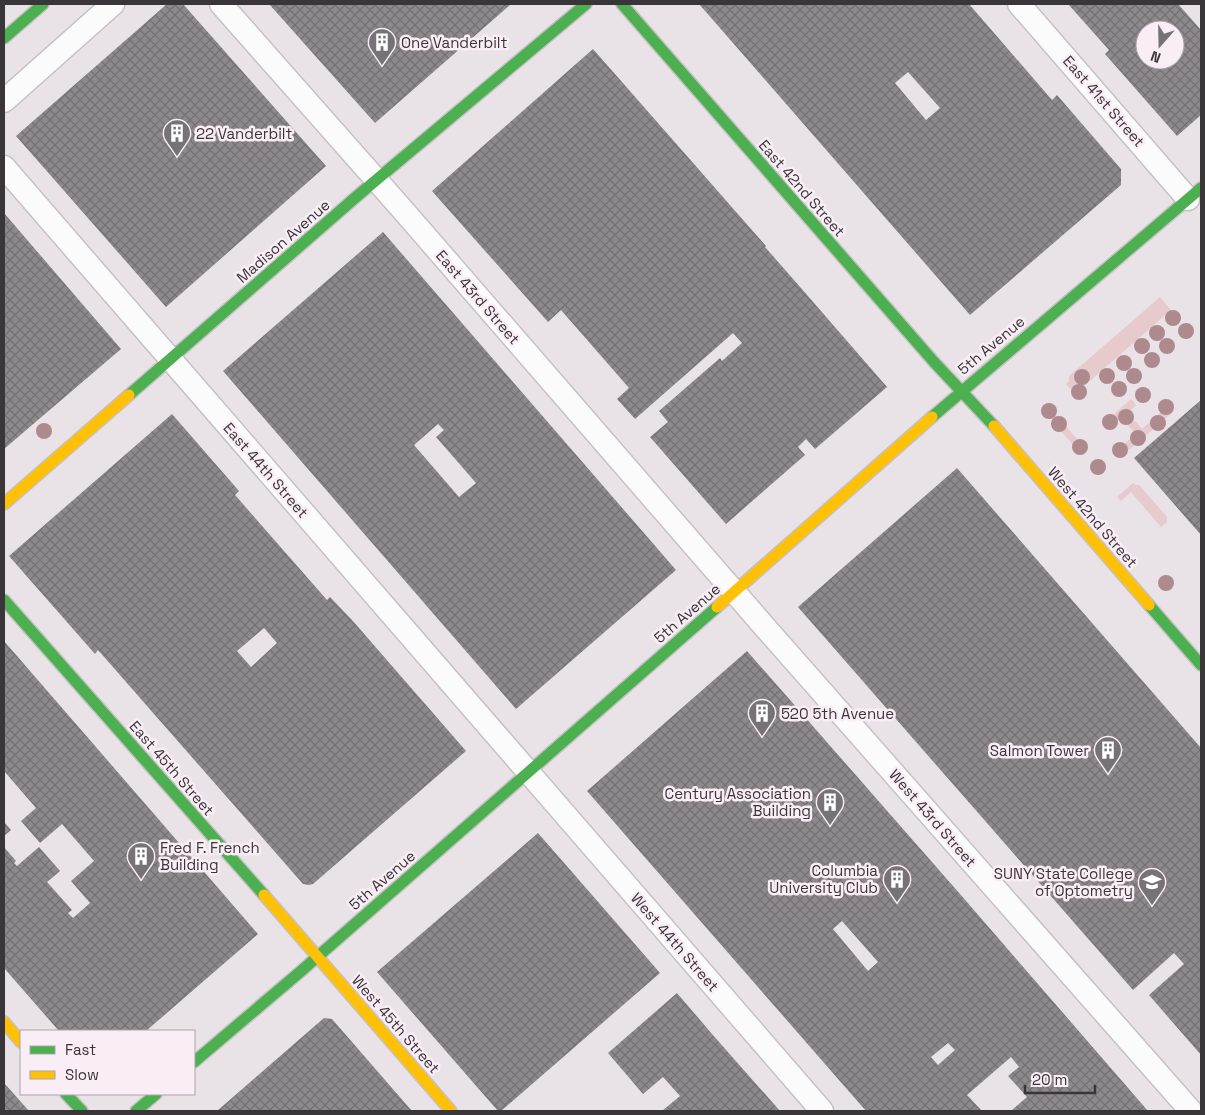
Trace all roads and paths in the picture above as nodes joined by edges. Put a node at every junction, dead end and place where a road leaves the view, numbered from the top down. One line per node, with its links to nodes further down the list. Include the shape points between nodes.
1 (43, 4): 7 (main road)
2 (113, 4): 8 (street)
3 (221, 4): 10 (street, East 43rd Street)
4 (586, 4): 10 (main road, Madison Avenue)
5 (622, 4): 13 (main road, East 42nd Street)
6 (1019, 4): 11 (street, East 41st Street)
7 (4, 38)
8 (4, 101)
9 (4, 167): 12 (street, East 44th Street)
10 (376, 180): 12 (main road, Madison Avenue); 15 (street, East 43rd Street)
11 (1195, 193): 13 (main road, 5th Avenue)
12 (170, 359): 14 (main road, Madison Avenue); 18 (street, East 44th Street)
13 (961, 391): 15 (main road, 5th Avenue); 17 (main road, West 42nd Street)
14 (4, 504)
15 (734, 592): 18 (main road, 5th Avenue); 29 (street, West 43rd Street)
16 (4, 600): 19 (main road, East 45th Street)
17 (1201, 665)
18 (528, 772): 19 (main road, 5th Avenue); 28 (street, West 44th Street)
19 (318, 957): 22 (main road, 5th Avenue); 27 (main road, West 45th Street)
20 (4, 1022): 21 (main road)
21 (20, 1041)
22 (195, 1061)
23 (67, 1095): 25 (main road)
24 (155, 1095): 26 (main road)
25 (82, 1111)
26 (136, 1111)
27 (451, 1111)
28 (822, 1111)
29 (1192, 1111)

